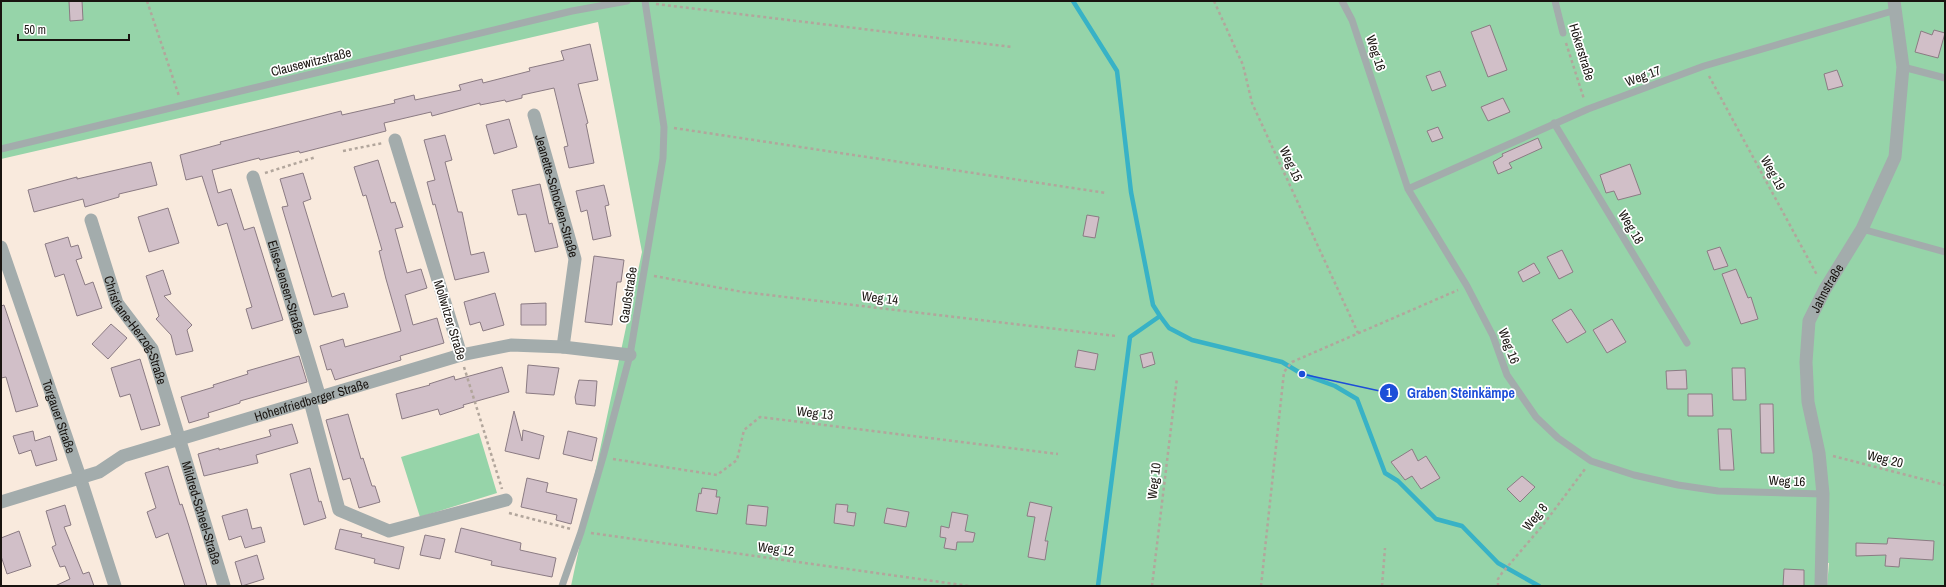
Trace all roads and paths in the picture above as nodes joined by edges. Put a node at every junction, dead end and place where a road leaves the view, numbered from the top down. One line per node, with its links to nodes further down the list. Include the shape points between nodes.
1 (147, 1): 13 (path)
2 (627, 1): 13 (lane, Clausewitzstraße, via 565,13)
3 (1214, 1): 32 (path, Weg 15, via 1243,65 1252,103)
4 (1342, 1): 23 (lane, Weg 16, via 1352,20)
5 (1555, 1): 8 (lane, Hökerstraße)
6 (645, 2): 9 (path); 17 (lane, Gaußstraße)
7 (1895, 5): 10 (lane, Weg 17); 11 (street, Jahnstraße)
8 (1563, 33): 14 (path, Hökerstraße)
9 (1012, 47)
10 (1704, 66): 14 (lane, Weg 17); 31 (path, Weg 19)
11 (1903, 67): 12 (lane); 26 (street, Jahnstraße, via 1895,157)
12 (1945, 78)
13 (182, 106): 19 (lane, Clausewitzstraße)
14 (1588, 109): 16 (lane, Weg 17)
15 (534, 116): 35 (street, Jeanette-Schocken-Straße, via 575,259)
16 (1554, 123): 23 (lane, Weg 17); 34 (lane, Weg 18)
17 (664, 127): 24 (path); 29 (lane, Gaußstraße, via 663,158)
18 (395, 140): 20 (path); 37 (street, Mollwitzer Straße)
19 (1, 149)
20 (343, 151)
21 (316, 157): 22 (path)
22 (253, 177): 39 (street, Elise-Jensen-Straße)
23 (1408, 189): 30 (lane, Weg 16)
24 (1106, 193)
25 (91, 220): 40 (street, Christiane-Herzog-Straße, via 117,303 152,349)
26 (1862, 230): 28 (lane); 31 (street, Jahnstraße)
27 (1, 247): 45 (street, Torgauer Straße)
28 (1945, 252)
29 (643, 274): 33 (path, Weg 14, via 743,292); 36 (lane, Gaußstraße)
30 (1467, 286): 32 (path); 44 (lane, Weg 16, via 1493,336 1507,375 1536,417 1558,438)
31 (1825, 289): 41 (street, Jahnstraße, via 1809,321 1806,362 1808,402)
32 (1358, 333): 57 (path, via 1292,362 1284,372)
33 (1116, 336)
34 (1687, 343)
35 (563, 347): 36 (street, Hohenfriedberger Straße); 37 (street, Hohenfriedberger Straße, via 511,345)
36 (630, 355): 43 (lane, Gaußstraße)
37 (461, 356): 39 (street, Hohenfriedberger Straße); 48 (path, Mollwitzer Straße)
38 (1177, 378): 56 (path, Weg 10)
39 (315, 399): 40 (street, Hohenfriedberger Straße); 48 (street, Elise-Jensen-Straße, via 339,510 389,531)
40 (180, 439): 45 (street, Hohenfriedberger Straße, via 123,456 98,472); 53 (street, Mildred-Scheel-Straße)
41 (1819, 453): 46 (path, Weg 20); 47 (street, Jahnstraße)
42 (1058, 454): 43 (path, Weg 13, via 760,417 744,430 737,460 717,475)
43 (603, 457): 50 (lane, Gaußstraße)
44 (1592, 461): 47 (lane, Weg 16, via 1634,475 1718,491); 59 (path, Weg 8, via 1502,573 1498,579)
45 (80, 477): 49 (street, Hohenfriedberger Straße); 52 (street, Torgauer Straße)
46 (1945, 485)
47 (1823, 494): 60 (street, Jahnstraße)
48 (506, 500): 50 (path, Mollwitzer Straße, via 509,514)
49 (1, 502)
50 (581, 532): 54 (lane, Gaußstraße); 55 (path, Weg 12)
51 (1385, 548): 58 (path)
52 (115, 586)
53 (224, 586)
54 (562, 586)
55 (969, 586)
56 (1152, 586)
57 (1261, 586)
58 (1382, 586)
59 (1498, 586)
60 (1821, 586)

